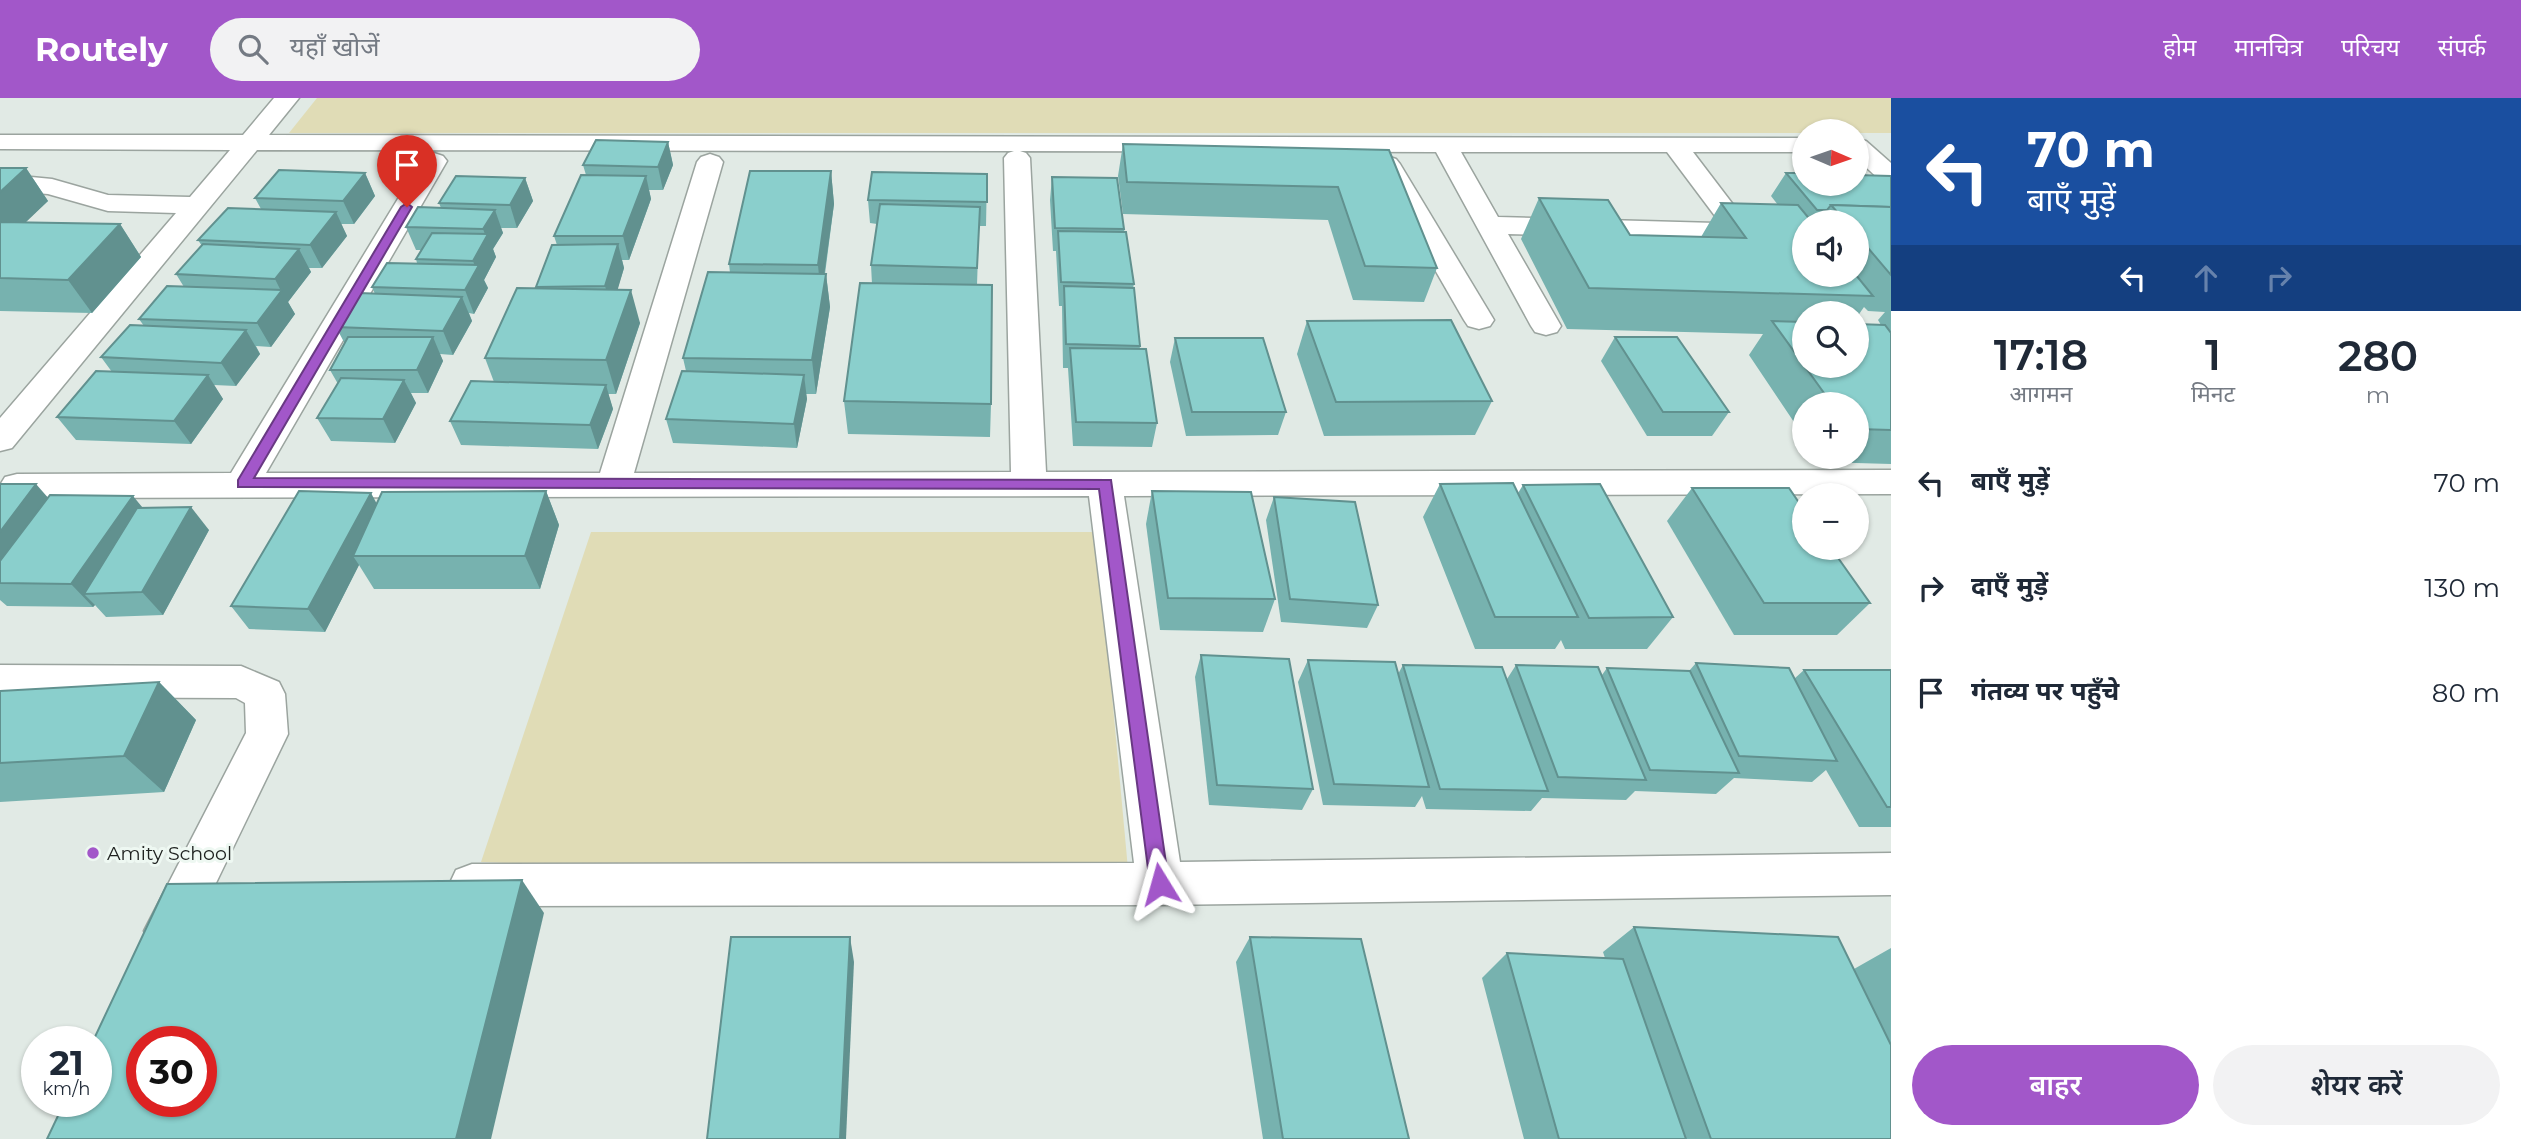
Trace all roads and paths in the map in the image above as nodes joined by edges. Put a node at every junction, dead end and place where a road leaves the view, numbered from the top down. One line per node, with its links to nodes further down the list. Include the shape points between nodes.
1 (287, 98): 3 (street)
2 (0, 142): 3 (street)
3 (249, 143): 4 (street); 16 (street)
4 (1376, 144): 5 (street); 18 (street, via 1378,172)
5 (1444, 144): 6 (street); 17 (street)
6 (1673, 144): 7 (street); 17 (street, via 1728,215 1731,228 1715,232)
7 (1792, 145)
8 (1869, 146): 9 (street)
9 (1891, 146)
10 (1869, 157): 14 (street)
11 (1017, 158): 23 (street)
12 (434, 160): 22 (street)
13 (710, 162): 26 (street)
14 (1891, 177)
15 (0, 182): 16 (street, via 52,187 108,204)
16 (197, 205): 20 (street)
17 (1490, 225): 19 (street)
18 (1479, 320)
19 (1546, 326)
20 (0, 440)
21 (1891, 482): 24 (street)
22 (243, 483): 25 (street); 26 (street)
23 (1029, 484): 24 (street); 26 (street)
24 (1105, 484): 29 (street)
25 (17, 485)
26 (613, 485)
27 (0, 681): 31 (street, via 241,682 265,694 267,733)
28 (1891, 874): 29 (street)
29 (1160, 884): 30 (street)
30 (437, 885)
31 (149, 970)

